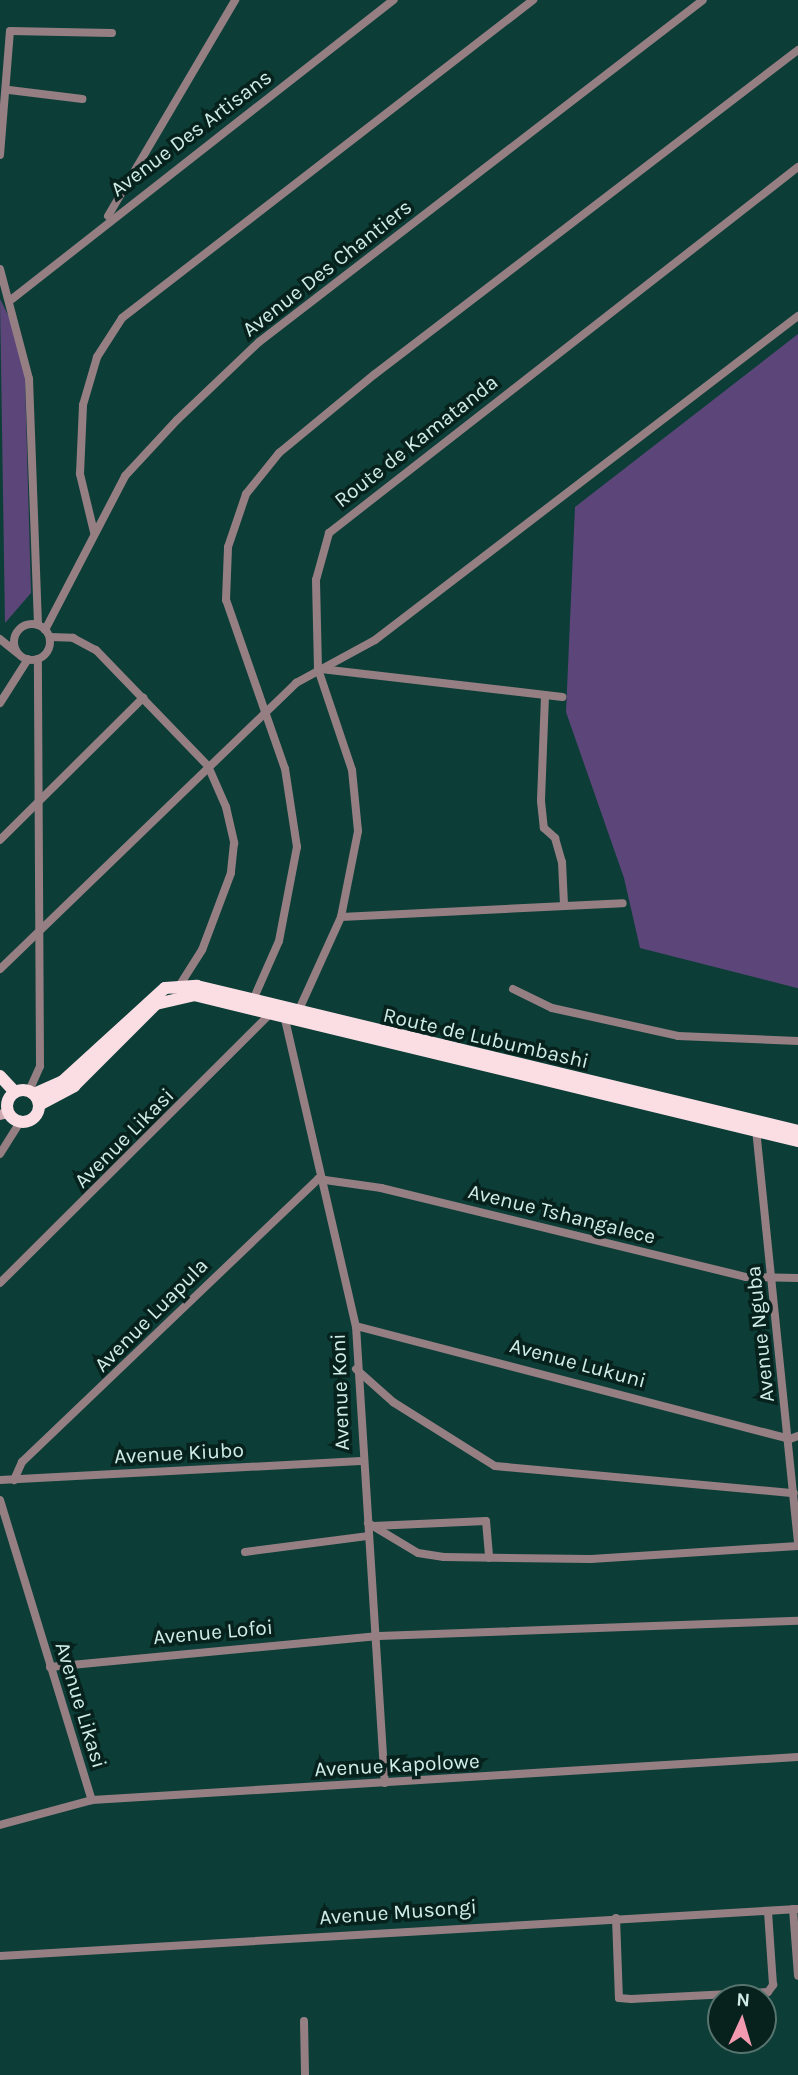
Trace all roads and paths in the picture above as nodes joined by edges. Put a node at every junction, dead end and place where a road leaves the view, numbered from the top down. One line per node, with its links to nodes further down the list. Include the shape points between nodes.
1 (235, 0): 11 (street)
2 (394, 0): 11 (street, Avenue Des Artisans)
3 (533, 0): 15 (street, via 122,318 97,357 83,405 80,474)
4 (703, 0): 15 (street, Avenue Des Chantiers, via 259,342 125,476)
5 (111, 33): 7 (street, via 14,29 8,37)
6 (798, 50): 24 (street, via 375,374 259,472 236,516 224,574 229,618)
7 (9, 90): 8 (street); 9 (street)
8 (82, 99)
9 (0, 155)
10 (798, 167): 19 (street, Route de Kamatanda, via 329,533 316,580)
11 (105, 221): 13 (street, Avenue Des Artisans)
12 (0, 269): 13 (street)
13 (12, 299): 16 (street, via 33,420)
14 (798, 316): 19 (street, via 375,640)
15 (94, 532): 16 (street, Avenue Des Chantiers)
16 (44, 631): 18 (street); 18 (street, via 18,631); 22 (street, via 96,650)
17 (0, 639): 18 (street)
18 (29, 658): 23 (street); 26 (street)
19 (318, 669): 20 (street); 24 (street); 30 (street, Route de Kamatanda, via 352,770 358,831)
20 (545, 696): 21 (street); 29 (street, via 541,801 544,828 555,838 562,862)
21 (562, 697)
22 (143, 698): 25 (street); 26 (street)
23 (0, 703)
24 (264, 712): 25 (street); 35 (street, via 285,769 297,847 279,941)
25 (208, 766): 31 (street); 34 (street, via 226,807 234,843 232,873 202,950)
26 (38, 803): 27 (street); 31 (street)
27 (0, 840)
28 (623, 903): 29 (street)
29 (564, 904): 30 (street)
30 (341, 917): 37 (street, Route de Kamatanda, via 329,949)
31 (37, 932): 32 (street); 40 (street, via 40,1066)
32 (0, 969)
33 (513, 989): 38 (street, via 552,1008 678,1036)
34 (171, 991): 35 (highway, Route de Lubumbashi); 36 (highway, Route de Lubumbashi); 40 (highway, via 74,1086)
35 (253, 1000): 37 (highway, Route de Lubumbashi)
36 (269, 1015): 37 (highway, Route de Lubumbashi); 50 (street, Avenue Likasi)
37 (291, 1016): 43 (highway, Route de Lubumbashi); 47 (street, Avenue Koni)
38 (798, 1041)
39 (0, 1076): 41 (highway)
40 (34, 1097): 41 (highway); 42 (highway, via 36,1116)
41 (6, 1103): 42 (highway)
42 (20, 1122): 46 (street)
43 (756, 1128): 44 (highway, Route de Lubumbashi); 45 (highway, Route de Lubumbashi); 48 (street, Avenue Nguba)
44 (798, 1131)
45 (798, 1141)
46 (0, 1154)
47 (318, 1179): 48 (street, Avenue Tshangalece, via 381,1188 746,1278); 51 (street, Avenue Koni); 56 (street, Avenue Luapula, via 23,1462)
48 (772, 1277): 49 (street, Avenue Tshangalece); 53 (street, Avenue Nguba)
49 (798, 1278)
50 (0, 1283)
51 (356, 1326): 52 (street, Avenue Koni); 53 (street, Avenue Lukuni)
52 (356, 1369): 54 (street, Avenue Koni); 57 (street, via 393,1402 495,1466)
53 (794, 1438): 57 (street, Avenue Nguba)
54 (360, 1461): 56 (street, Avenue Kiubo); 59 (street, Avenue Koni)
55 (0, 1480): 56 (street, Avenue Kiubo)
56 (14, 1480)
57 (794, 1493): 61 (street, Avenue Nguba)
58 (0, 1500): 66 (street, Avenue Likasi)
59 (371, 1525): 60 (street, Avenue Koni); 63 (street, via 418,1553); 63 (street, via 486,1521)
60 (369, 1536): 62 (street); 65 (street, Avenue Koni)
61 (798, 1544): 63 (street, via 592,1559)
62 (245, 1552)
63 (489, 1558)
64 (798, 1621): 65 (street, Avenue Lofoi)
65 (379, 1636): 66 (street, Avenue Lofoi); 68 (street, Avenue Koni)
66 (50, 1667): 69 (street, Avenue Likasi)
67 (798, 1756): 68 (street, Avenue Kapolowe)
68 (385, 1783): 69 (street, Avenue Kapolowe)
69 (92, 1800): 70 (street, Avenue Kapolowe)
70 (0, 1825)
71 (795, 1909): 72 (street, Avenue Musongi); 75 (street)
72 (768, 1911): 73 (street, Avenue Musongi); 73 (street, via 773,1985 768,1992 631,1999 619,1998)
73 (616, 1918): 74 (street, Avenue Musongi)
74 (0, 1956)
75 (798, 1976)
76 (304, 2021): 77 (street)
77 (305, 2075)

